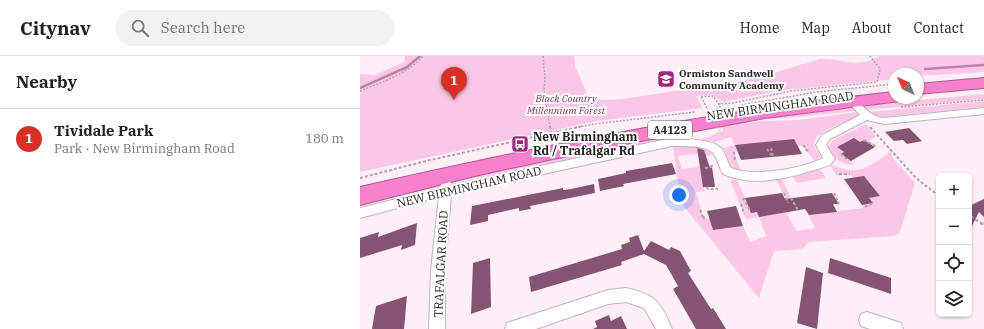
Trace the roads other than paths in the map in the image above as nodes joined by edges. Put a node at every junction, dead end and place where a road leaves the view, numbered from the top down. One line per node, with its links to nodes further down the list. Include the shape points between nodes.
1 (984, 83): 2 (highway)
2 (924, 88)
3 (984, 90): 4 (highway)
4 (924, 95)
5 (888, 99): 10 (highway, NEW BIRMINGHAM ROAD / A4123, via 760,107 618,131)
6 (888, 100): 7 (highway, NEW BIRMINGHAM ROAD / A4123)
7 (853, 102): 9 (street, NEW BIRMINGHAM ROAD); 10 (highway, NEW BIRMINGHAM ROAD / A4123, via 765,113 606,142)
8 (984, 111): 9 (street, via 884,121)
9 (864, 117): 10 (street, NEW BIRMINGHAM ROAD, via 826,137 821,145 829,159 826,162 784,174 737,176 727,171 715,149 672,142)
10 (447, 177): 11 (highway, NEW BIRMINGHAM ROAD / A4123); 12 (highway, NEW BIRMINGHAM ROAD / A4123); 13 (street, NEW BIRMINGHAM ROAD); 15 (street, TRAFALGAR ROAD, via 438,270)
11 (360, 186)
12 (360, 196)
13 (360, 213)
14 (867, 320): 18 (street)
15 (437, 329)
16 (513, 329): 17 (street, via 608,297 626,295 649,303)
17 (664, 329)
18 (895, 329)

